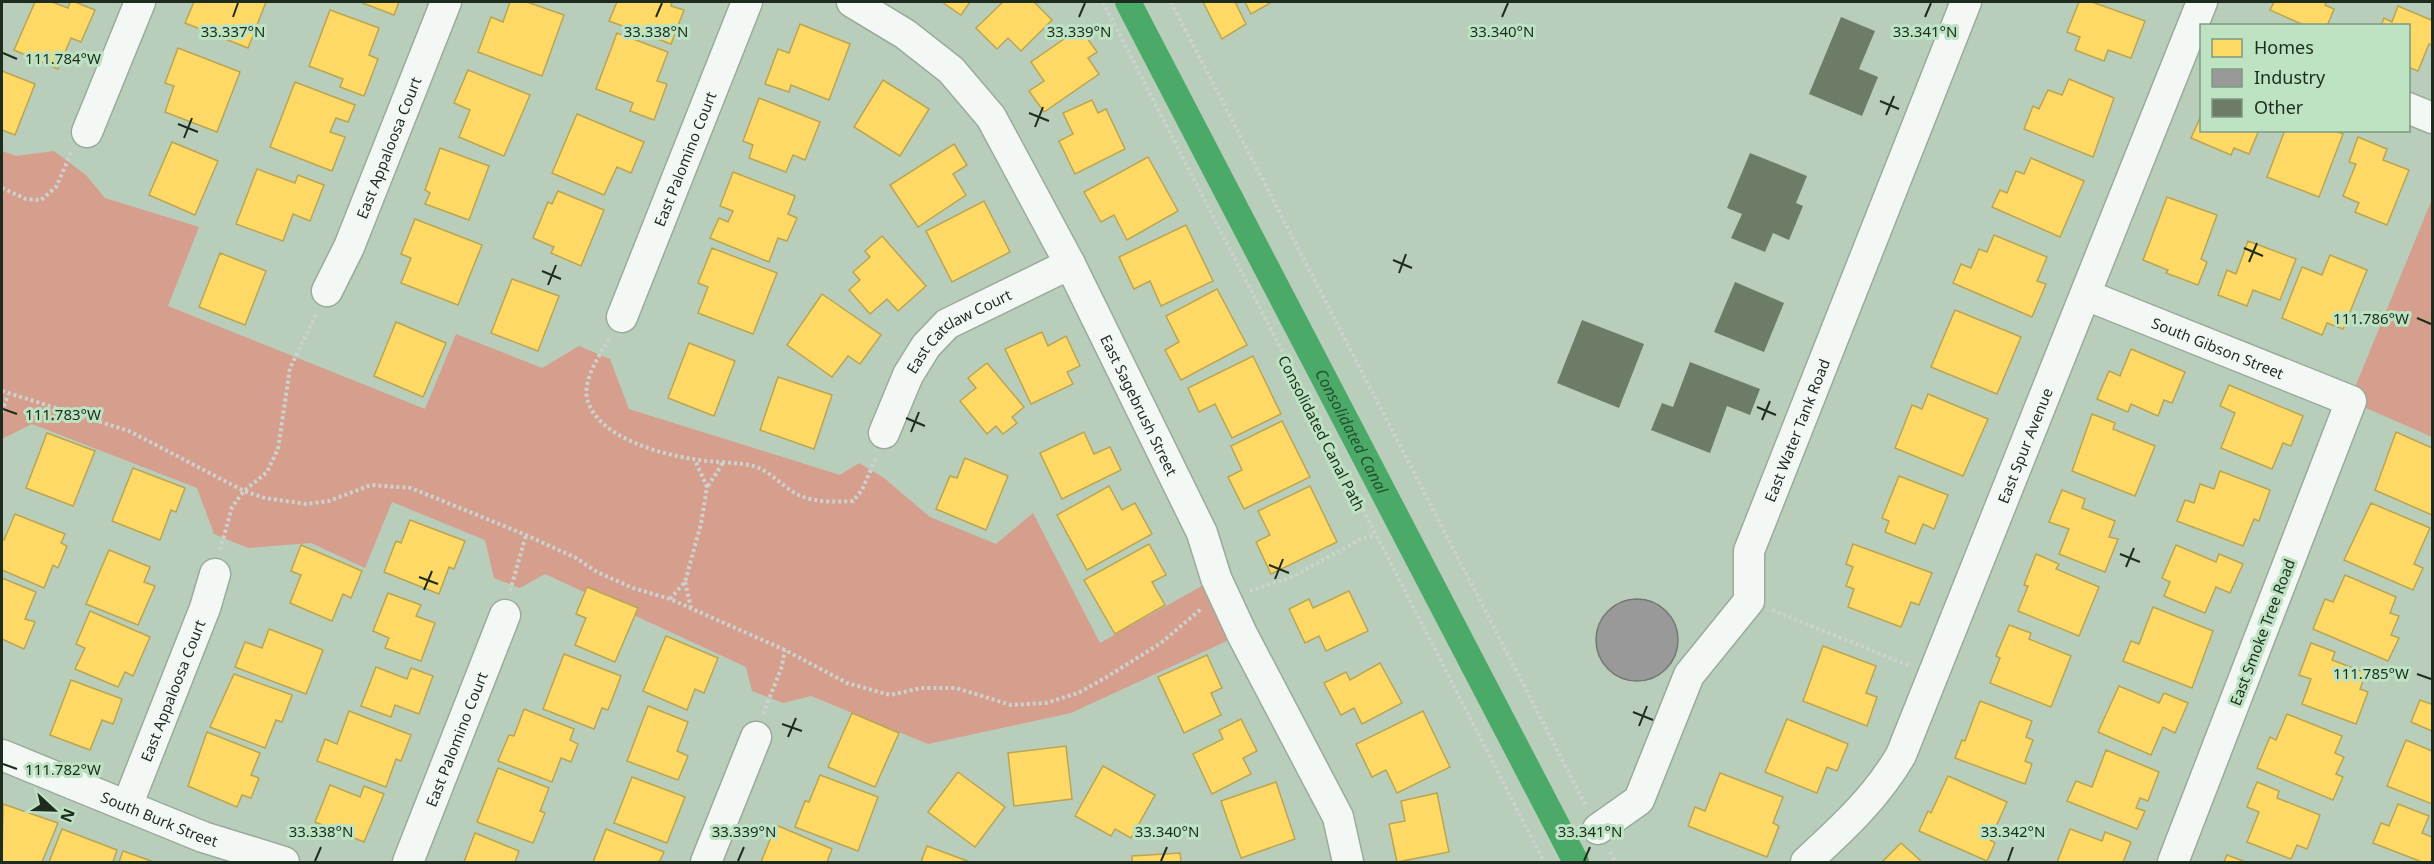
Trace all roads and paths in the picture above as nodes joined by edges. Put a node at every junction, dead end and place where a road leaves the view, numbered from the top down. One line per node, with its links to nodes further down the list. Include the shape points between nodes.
1 (140, 2): 11 (street)
2 (446, 2): 14 (street, East Appaloosa Court, via 349,247)
3 (747, 2): 16 (street, East Palomino Court)
4 (852, 2): 13 (street, East Sagebrush Street, via 905,34 951,70 991,117)
5 (1103, 2): 27 (path, Consolidated Canal Path)
6 (1171, 2): 40 (path)
7 (1966, 2): 32 (street, East Water Tank Road, via 1749,551)
8 (2199, 17): 15 (street, East Spur Avenue)
9 (2410, 108): 10 (street)
10 (2433, 118)
11 (87, 132): 12 (path, via 66,160 56,187 41,200 26,199)
12 (2, 188)
13 (1070, 264): 21 (street, East Catclaw Court, via 947,324 926,346 908,375); 30 (street, East Sagebrush Street, via 1202,533)
14 (327, 291): 25 (path, via 290,368 278,449 267,472)
15 (2086, 295): 19 (street, South Gibson Street); 36 (street, East Spur Avenue)
16 (622, 317): 22 (path, via 597,359 587,398 597,417 628,441)
17 (2, 392): 18 (path)
18 (8, 394): 20 (path); 25 (path, via 129,431)
19 (2351, 401): 48 (street, East Smoke Tree Road)
20 (2, 412)
21 (885, 433): 23 (path, via 873,467 853,501 824,502 795,493 757,467)
22 (695, 460): 23 (path); 24 (path)
23 (724, 461): 24 (path)
24 (707, 487): 29 (path, via 702,524)
25 (244, 491): 26 (path, via 306,504 386,484 411,488); 28 (path, via 232,507)
26 (526, 534): 31 (path, via 597,572); 34 (path)
27 (1375, 535): 30 (path, via 1292,577); 45 (path, Consolidated Canal Path)
28 (215, 574): 39 (street, East Appaloosa Court, via 206,608)
29 (685, 582): 31 (path); 33 (path)
30 (1225, 597): 35 (path, via 1201,609 1161,643 1105,678 1078,693 1046,703 1011,705 956,688 921,688 890,695 870,692); 44 (street, East Sagebrush Street, via 1338,817)
31 (670, 599): 33 (path)
32 (1749, 601): 36 (path); 40 (street, via 1689,675 1639,800)
33 (692, 608): 35 (path)
34 (505, 615): 42 (street, East Palomino Court)
35 (785, 650): 37 (path)
36 (1933, 675): 47 (street, East Spur Avenue, via 1901,755 1885,782 1865,807)
37 (756, 737): 43 (street)
38 (2, 755): 39 (street, South Burk Street)
39 (127, 806): 41 (street, South Burk Street, via 203,837)
40 (1598, 829): 46 (path)
41 (284, 862)
42 (408, 862)
43 (706, 862)
44 (1348, 862)
45 (1544, 862)
46 (1615, 862)
47 (1806, 862)
48 (2173, 862)

